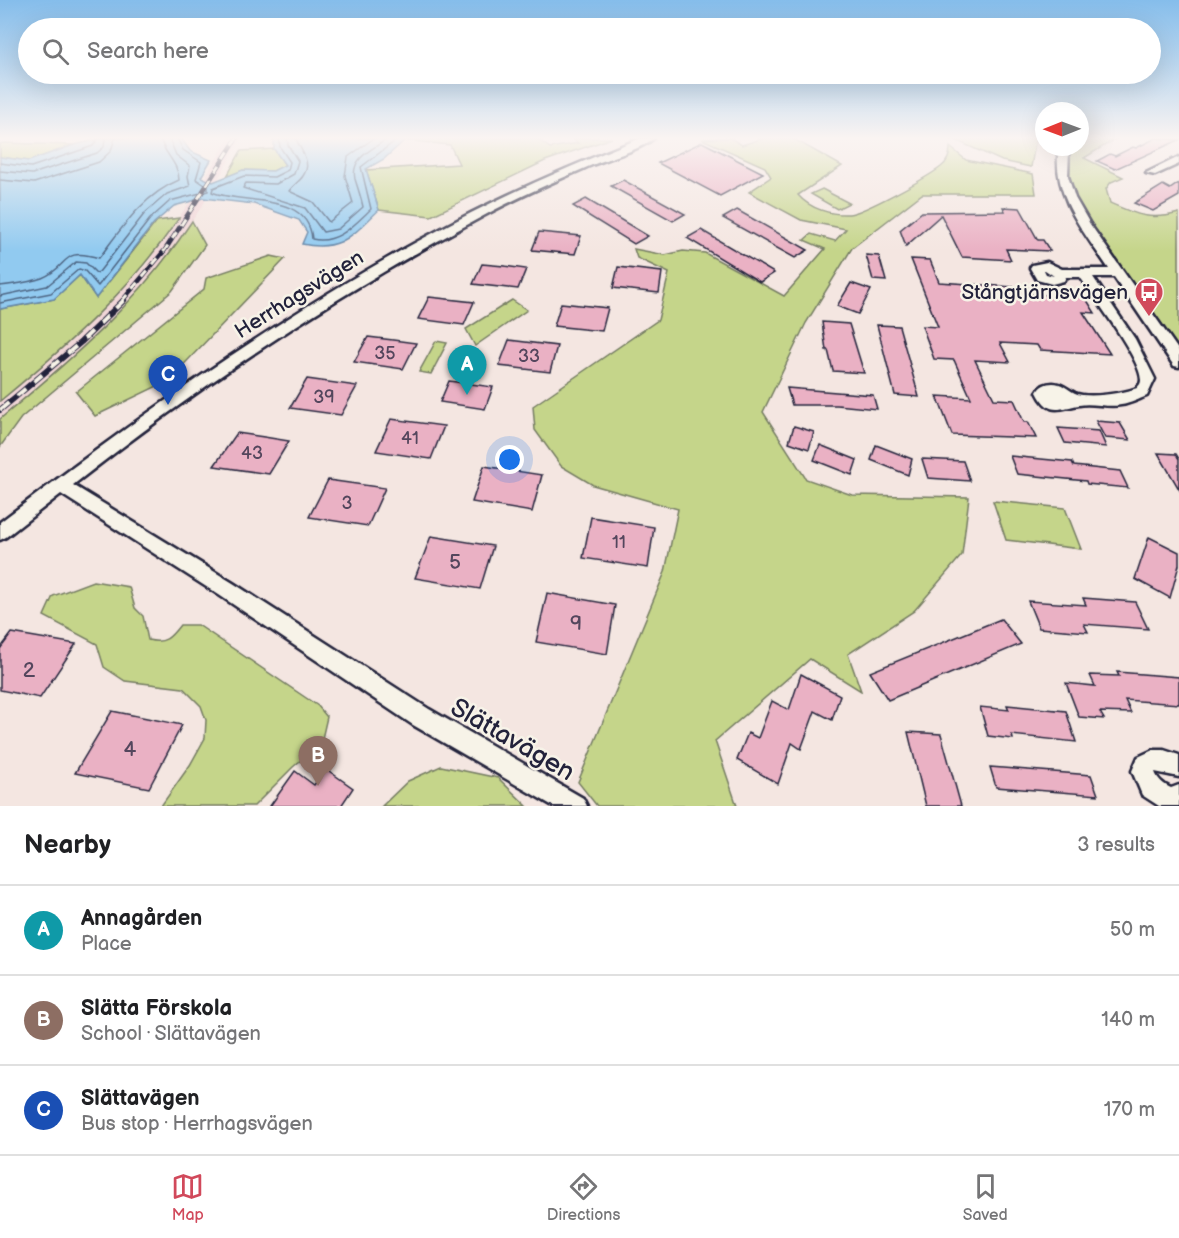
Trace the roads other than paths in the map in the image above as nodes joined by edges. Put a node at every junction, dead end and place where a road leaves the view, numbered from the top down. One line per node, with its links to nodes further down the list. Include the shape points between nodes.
1 (558, 176): 8 (street, Herrhagsvägen, via 483,212 350,286 238,357)
2 (1063, 176): 5 (street, via 1084,224)
3 (1060, 273): 4 (street)
4 (1084, 273): 5 (street); 7 (street, via 1146,370 1148,380 1142,392 1130,398)
5 (1117, 273): 6 (street)
6 (1179, 362)
7 (1072, 399)
8 (60, 485): 9 (street, Herrhagsvägen); 12 (street, Slättavägen, via 421,717)
9 (0, 532)
10 (1179, 765): 11 (street, via 1150,760 1142,770 1146,782 1162,797 1172,800)
11 (1179, 796)
12 (575, 806)

